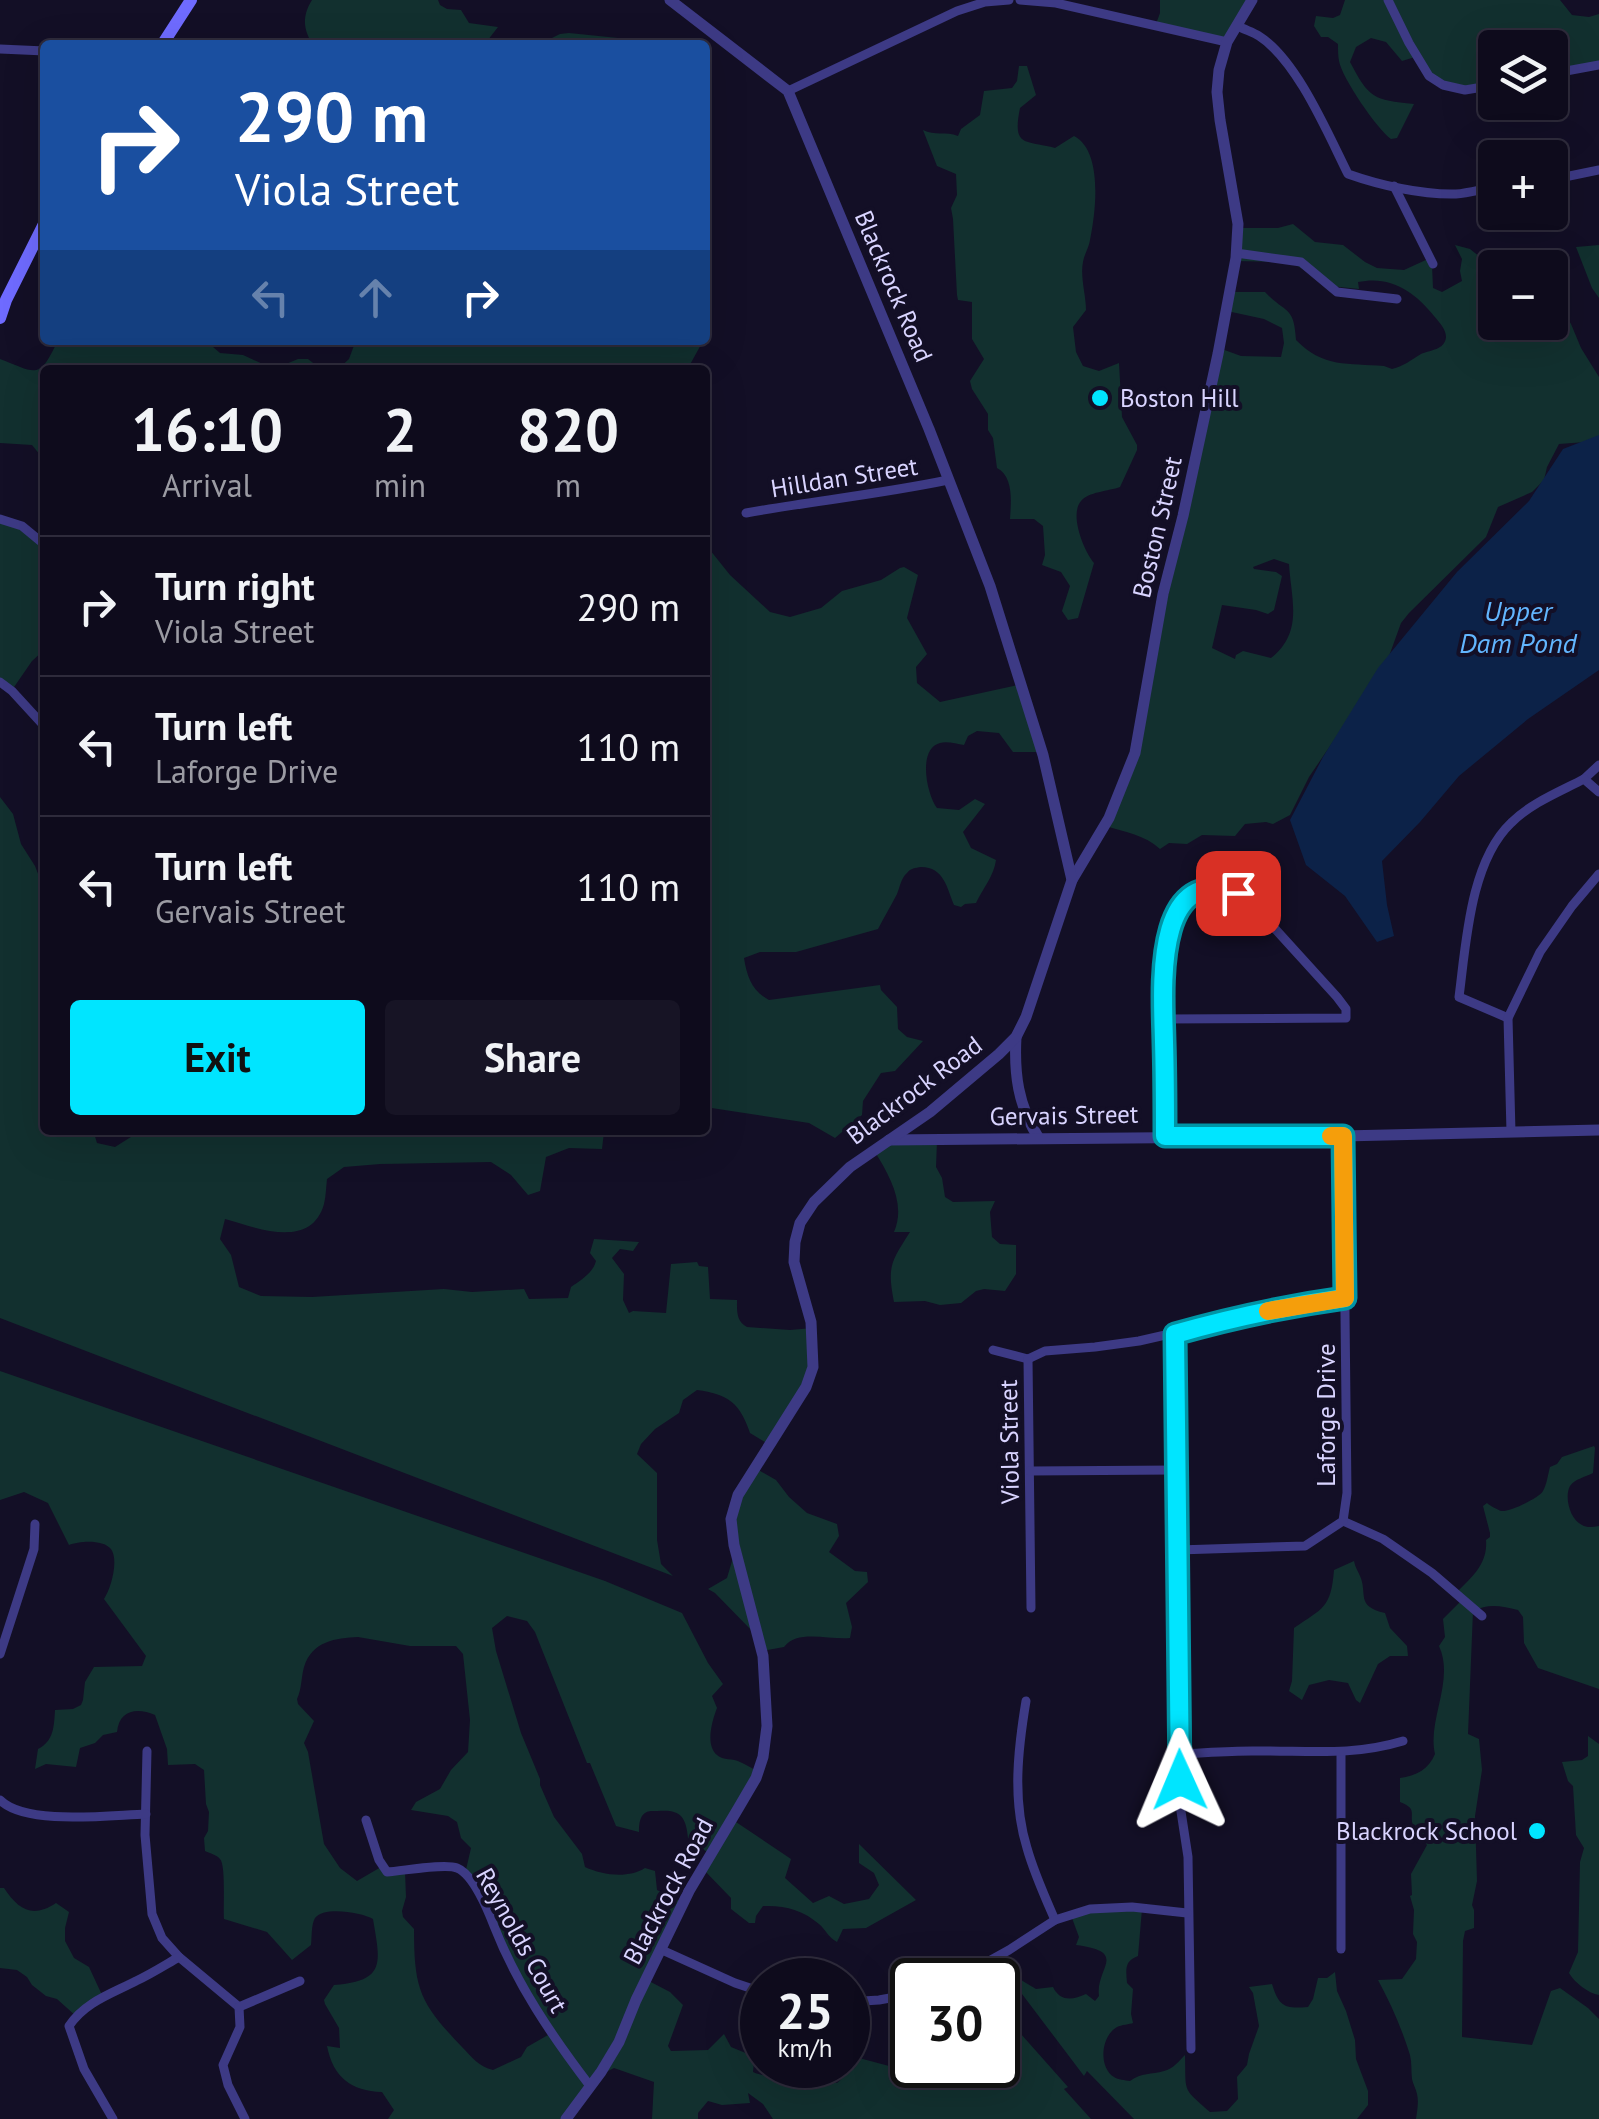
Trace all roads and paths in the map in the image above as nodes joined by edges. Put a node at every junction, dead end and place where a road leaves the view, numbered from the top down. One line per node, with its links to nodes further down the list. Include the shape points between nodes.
1 (191, 0): 8 (main road)
2 (670, 0): 15 (street)
3 (1010, 0): 15 (street, via 956,11)
4 (1020, 0): 9 (street)
5 (1252, 0): 7 (street, Boston Street)
6 (1388, 0): 14 (street, via 1428,76 1464,90)
7 (1238, 26): 9 (street, Boston Street); 18 (street, via 1287,62 1348,174)
8 (165, 40)
9 (1227, 42): 21 (street, Boston Street, via 1217,92 1236,202)
10 (0, 49): 11 (street)
11 (40, 51)
12 (1599, 64): 13 (street)
13 (1568, 70)
14 (1478, 88)
15 (788, 91): 25 (street, Blackrock Road)
16 (1599, 170): 17 (street)
17 (1568, 176)
18 (1394, 186): 19 (street); 22 (street)
19 (1478, 190)
20 (40, 232): 24 (main road)
21 (1236, 253): 23 (street, via 1301,262 1338,292); 35 (street, Boston Street, via 1135,753 1109,818)
22 (1433, 264)
23 (1397, 299)
24 (0, 318)
25 (948, 480): 26 (street, Hilldan Street); 35 (street, Blackrock Road, via 1023,688)
26 (746, 513)
27 (0, 519): 28 (street)
28 (40, 541)
29 (0, 682): 30 (street)
30 (40, 722)
31 (1599, 765): 32 (street)
32 (1584, 780): 33 (street); 36 (street, via 1512,822 1494,844 1478,884 1460,997)
33 (1599, 792)
34 (1599, 874): 36 (street, via 1540,952)
35 (1072, 880): 38 (street, Blackrock Road)
36 (1508, 1018): 40 (street)
37 (1164, 1019): 37 (street, via 1167,938 1176,913 1202,889 1221,887 1258,910 1346,1010 1346,1018); 41 (street)
38 (1016, 1037): 43 (street, via 1020,1100); 44 (street, Blackrock Road)
39 (1599, 1130): 40 (street, Gervais Street)
40 (1511, 1132): 42 (street, Gervais Street)
41 (1165, 1136): 42 (street, Gervais Street); 43 (street, Gervais Street)
42 (1343, 1136): 45 (street, Laforge Drive)
43 (1038, 1137): 44 (street, Gervais Street)
44 (889, 1140): 68 (street, Blackrock Road, via 850,1167 799,1226 794,1262 811,1322 812,1367 738,1495 731,1519 762,1656 763,1757)
45 (1345, 1298): 46 (street, Viola Street); 51 (street, Laforge Drive)
46 (1175, 1334): 48 (street, Viola Street, via 1044,1351); 50 (street)
47 (993, 1350): 48 (street)
48 (1028, 1359): 49 (street, Viola Street)
49 (1030, 1470): 50 (street); 54 (street, Viola Street)
50 (1176, 1470): 53 (street)
51 (1343, 1521): 53 (street, Laforge Drive, via 1305,1546); 55 (street, via 1382,1538)
52 (35, 1524): 56 (street, via 34,1549)
53 (1178, 1550): 61 (street)
54 (1031, 1608)
55 (1482, 1616)
56 (0, 1654)
57 (1026, 1700): 66 (street, via 1018,1798 1025,1844)
58 (1402, 1740): 60 (street)
59 (147, 1751): 63 (street)
60 (1341, 1753): 61 (street); 67 (street)
61 (1180, 1754): 65 (street)
62 (0, 1800): 63 (street, via 32,1816)
63 (146, 1814): 69 (street, via 152,1914)
64 (366, 1820): 75 (street, Reynolds Court, via 387,1872 455,1866 466,1874 507,1960)
65 (1187, 1913): 66 (street, via 1090,1909); 74 (street)
66 (1055, 1920): 70 (street)
67 (1341, 1949)
68 (662, 1950): 72 (street); 75 (street, Blackrock Road, via 619,2042)
69 (180, 1957): 73 (street); 76 (street, via 102,1996 69,2026)
70 (995, 1958)
71 (300, 1981): 73 (street)
72 (740, 1985)
73 (239, 2007): 77 (street, via 240,2027 224,2065)
74 (1191, 2049)
75 (590, 2086): 78 (street, Blackrock Road)
76 (113, 2119)
77 (245, 2119)
78 (566, 2119)

